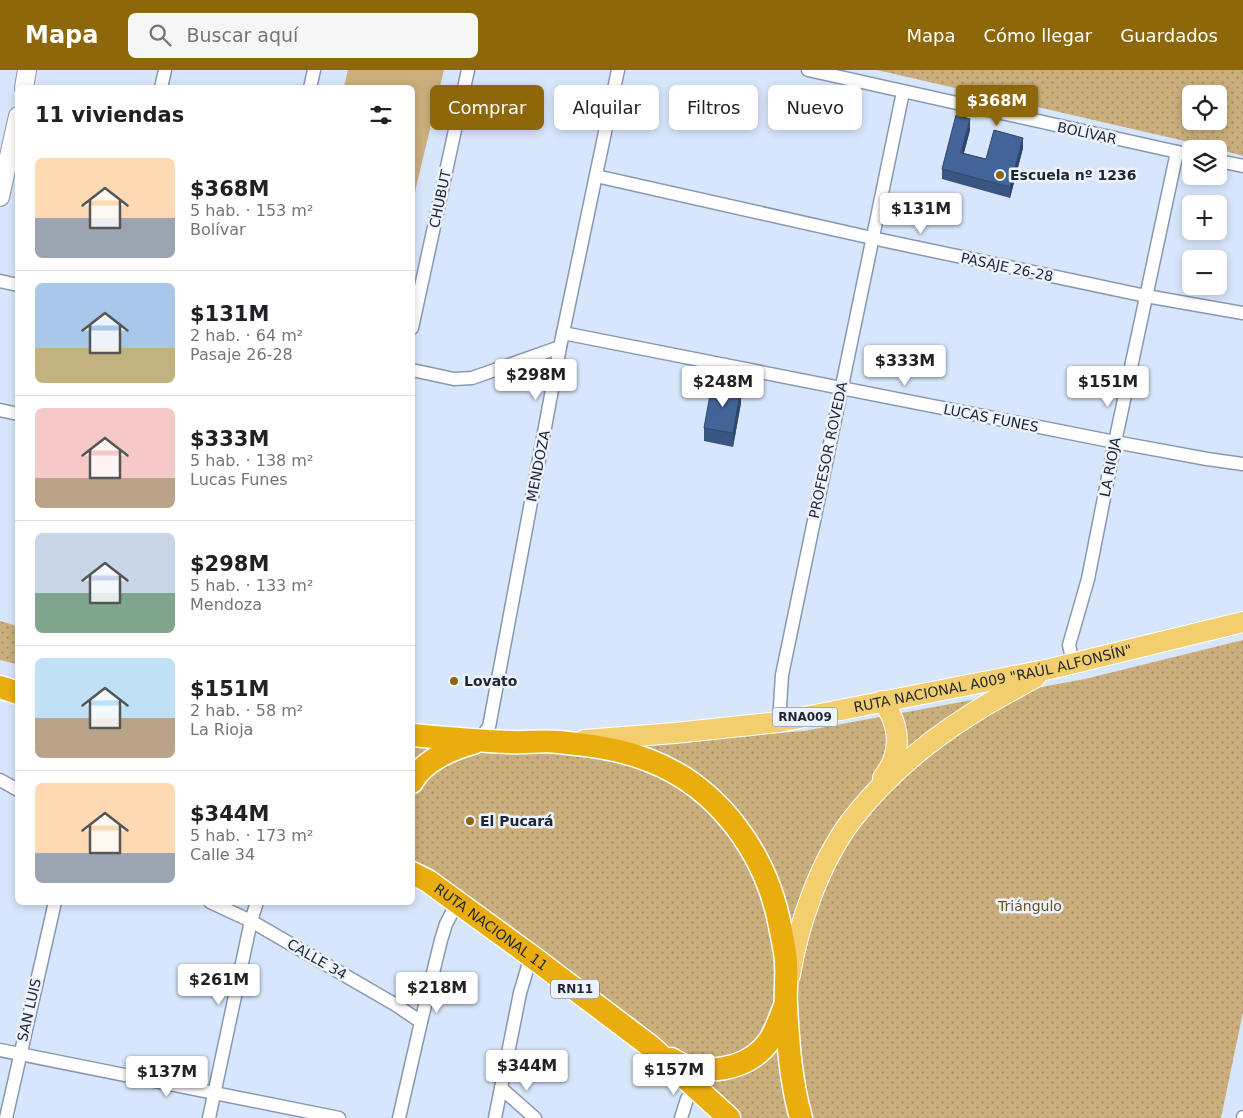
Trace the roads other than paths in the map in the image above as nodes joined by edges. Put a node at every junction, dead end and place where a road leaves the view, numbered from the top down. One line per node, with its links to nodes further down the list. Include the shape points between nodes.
1 (27, 70): 7 (street)
2 (165, 70): 8 (street)
3 (314, 70): 9 (street)
4 (468, 70): 24 (street, CHUBUT)
5 (618, 70): 17 (street, MENDOZA)
6 (808, 70): 10 (street, BOLÍVAR)
7 (24, 85)
8 (162, 85)
9 (311, 85)
10 (903, 92): 13 (street, BOLÍVAR); 19 (street, PROFESOR ROVEDA)
11 (15, 124): 12 (street)
12 (5, 152): 18 (street)
13 (1177, 152): 14 (street, BOLÍVAR); 22 (street, LA RIOJA)
14 (1182, 153)
15 (1227, 163): 16 (street)
16 (1243, 166)
17 (596, 176): 19 (street, PASAJE 26-28); 25 (street, MENDOZA)
18 (0, 197)
19 (872, 238): 22 (street, PASAJE 26-28); 28 (street, PROFESOR ROVEDA)
20 (0, 281): 21 (street)
21 (15, 284)
22 (1146, 296): 23 (street, PASAJE 26-28); 31 (street, LA RIOJA)
23 (1243, 313)
24 (415, 314)
25 (563, 333): 26 (street, MENDOZA); 28 (street, LUCAS FUNES)
26 (560, 347): 27 (street, via 472,378 454,379); 42 (street, MENDOZA, via 489,727)
27 (415, 371)
28 (841, 388): 31 (street, LUCAS FUNES); 40 (street, PROFESOR ROVEDA, via 782,676)
29 (0, 410): 30 (street)
30 (15, 413)
31 (1115, 442): 32 (street, LUCAS FUNES); 34 (street, LA RIOJA, via 1088,578 1069,645)
32 (1243, 464)
33 (1243, 622): 34 (main road, RUTA NACIONAL A009 "RAÚL ALFONSÍN" / RNA009)
34 (1073, 663): 35 (main road, RUTA NACIONAL A009 "RAÚL ALFONSÍN" / RNA009)
35 (1050, 669): 39 (main road, RUTA NACIONAL A009 "RAÚL ALFONSÍN" / RNA009); 47 (main road, RNA009, via 973,713 934,740)
36 (0, 686): 37 (highway); 38 (highway)
37 (15, 688)
38 (15, 692)
39 (882, 701): 40 (main road, RUTA NACIONAL A009 "RAÚL ALFONSÍN" / RNA009); 47 (main road, via 894,721 897,736 893,761)
40 (779, 722): 43 (main road, RUTA NACIONAL A009 "RAÚL ALFONSÍN" / RNA009)
41 (415, 735): 42 (highway, RUTA NACIONAL A009 "RAÚL ALFONSÍN" / RNA009)
42 (478, 741): 43 (highway, RUTA NACIONAL A009 "RAÚL ALFONSÍN" / RNA009); 44 (highway, RNA009, via 436,758)
43 (557, 742): 55 (highway, RNA009, via 649,760 694,784 724,812 750,845 772,897 781,928 786,965)
44 (415, 779)
45 (0, 780): 46 (street)
46 (15, 788)
47 (868, 801): 55 (main road, RNA009, via 839,840 812,894 798,938)
48 (420, 877): 49 (highway, RUTA NACIONAL 11 / RN11)
49 (457, 903): 54 (highway, RUTA NACIONAL 11 / RN11); 56 (street, via 446,924)
50 (54, 905): 59 (street, SAN LUIS)
51 (216, 905): 53 (street, CALLE 34)
52 (257, 905): 53 (street)
53 (251, 921): 56 (street, CALLE 34); 62 (street)
54 (531, 956): 57 (highway, RUTA NACIONAL 11 / RN11); 60 (street, via 520,993)
55 (785, 1004): 57 (highway, RNA009, via 769,1041 754,1056 738,1065 720,1070 687,1067); 71 (highway, RNA009)
56 (420, 1022): 66 (street)
57 (650, 1046): 61 (highway, RUTA NACIONAL 11 / RN11)
58 (0, 1050): 59 (street)
59 (19, 1054): 62 (street); 63 (street, SAN LUIS)
60 (501, 1088): 67 (street); 68 (street)
61 (696, 1088): 69 (street, via 687,1099); 70 (highway, RUTA NACIONAL 11 / RN11)
62 (214, 1093): 64 (street); 65 (street)
63 (6, 1118)
64 (209, 1118)
65 (339, 1118)
66 (399, 1118)
67 (494, 1118)
68 (535, 1118)
69 (681, 1118)
70 (729, 1118)
71 (800, 1118)

